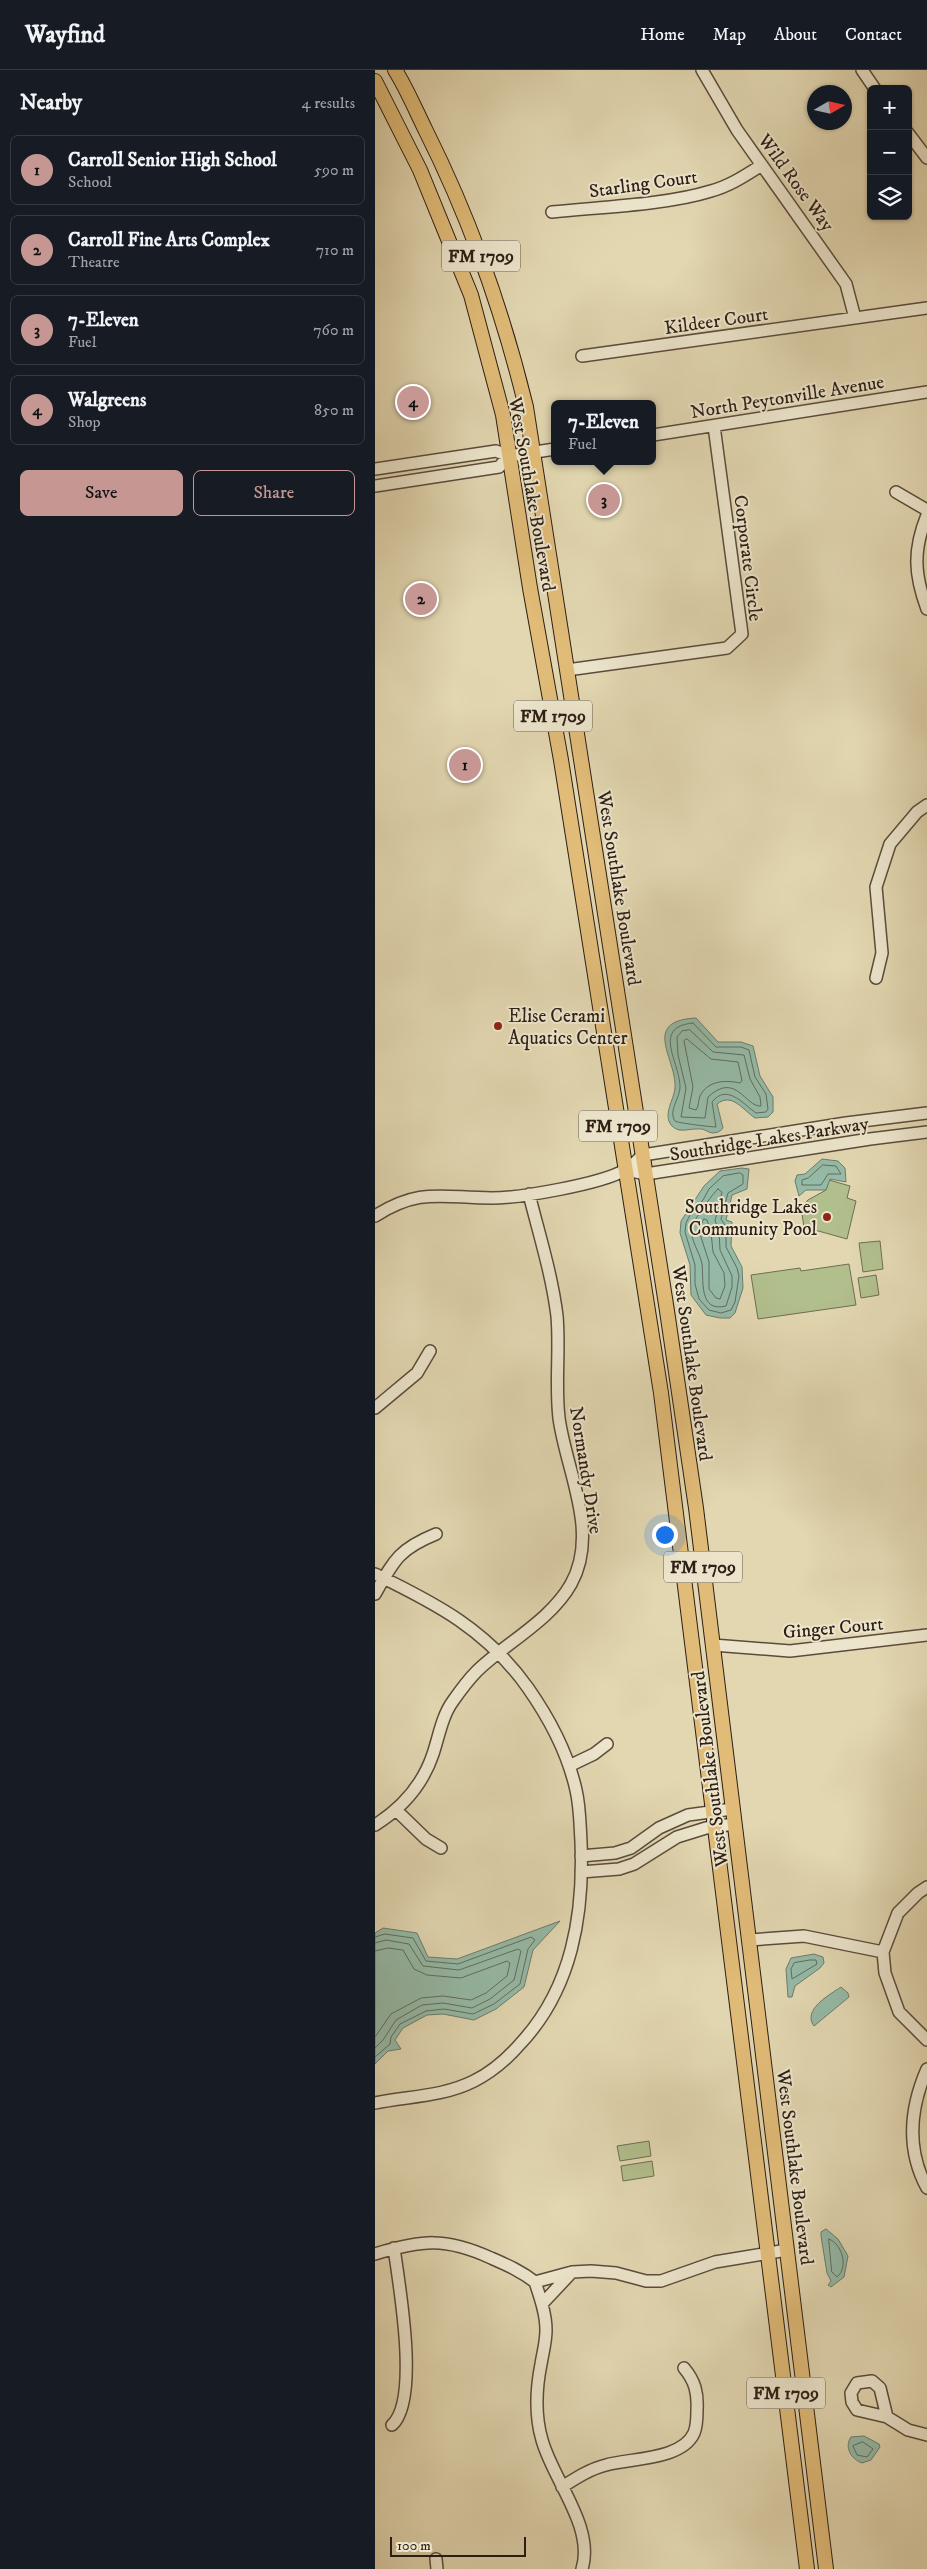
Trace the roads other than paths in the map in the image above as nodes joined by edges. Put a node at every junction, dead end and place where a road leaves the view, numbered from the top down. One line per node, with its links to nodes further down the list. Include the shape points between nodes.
1 (395, 70): 17 (main road, West Southlake Boulevard / FM 1709, via 439,158 480,253 510,342)
2 (702, 70): 8 (street, Wild Rose Way)
3 (862, 70): 5 (street)
4 (375, 81): 18 (main road, West Southlake Boulevard / FM 1709, via 420,170 471,295 503,415)
5 (872, 85)
6 (912, 138): 7 (street)
7 (927, 158)
8 (762, 165): 9 (street, Starling Court, via 734,182 676,199); 11 (street, Wild Rose Way, via 846,284)
9 (552, 212)
10 (927, 308): 11 (street, Kildeer Court)
11 (855, 318): 12 (street, Kildeer Court)
12 (582, 356)
13 (927, 392): 14 (street, North Peytonville Avenue)
14 (714, 426): 15 (street, North Peytonville Avenue); 25 (street, Corporate Circle, via 742,634 727,648)
15 (656, 435)
16 (551, 450): 17 (street)
17 (533, 452): 18 (street); 25 (main road, West Southlake Boulevard / FM 1709)
18 (509, 456): 19 (street, via 496,451); 20 (street, via 499,467); 31 (main road, West Southlake Boulevard / FM 1709)
19 (375, 469)
20 (375, 486)
21 (896, 492): 22 (street)
22 (927, 510)
23 (927, 515): 24 (street, via 919,534 915,566)
24 (927, 609)
25 (567, 670): 30 (main road, West Southlake Boulevard / FM 1709)
26 (927, 805): 27 (street, via 890,844 876,886 882,953)
27 (876, 978)
28 (927, 1113): 30 (street, Southridge Lakes Parkway)
29 (927, 1132): 32 (street, Southridge Lakes Parkway)
30 (643, 1155): 31 (street, Southridge Lakes Parkway); 32 (main road, West Southlake Boulevard / FM 1709)
31 (626, 1170): 32 (street, Southridge Lakes Parkway); 33 (street, via 589,1182); 47 (main road, West Southlake Boulevard / FM 1709, via 661,1393)
32 (646, 1174): 41 (main road, West Southlake Boulevard / FM 1709)
33 (529, 1194): 34 (street, via 494,1198 429,1195 403,1201); 42 (street, Normandy Drive, via 557,1315 559,1419 583,1538 578,1567 562,1597)
34 (375, 1216)
35 (430, 1351): 36 (street, via 417,1373)
36 (375, 1408)
37 (437, 1534): 38 (street, via 402,1551)
38 (379, 1576): 39 (street); 42 (street, via 453,1614)
39 (375, 1594)
40 (927, 1635): 41 (street, Ginger Court, via 790,1651)
41 (713, 1645): 46 (main road, West Southlake Boulevard / FM 1709)
42 (499, 1653): 44 (street, via 539,1704); 45 (street, Normandy Drive, via 477,1671 452,1703 424,1776)
43 (607, 1744): 44 (street)
44 (569, 1766): 52 (street, via 576,1790)
45 (396, 1810): 49 (street, Normandy Drive); 51 (street, via 426,1840)
46 (732, 1810): 47 (street); 48 (main road, West Southlake Boulevard / FM 1709)
47 (714, 1811): 50 (main road, West Southlake Boulevard / FM 1709); 52 (street, via 673,1821 623,1850)
48 (734, 1824): 50 (street); 55 (main road, West Southlake Boulevard / FM 1709)
49 (375, 1825)
50 (716, 1826): 53 (street, via 677,1837 634,1864 619,1869); 63 (main road, West Southlake Boulevard / FM 1709)
51 (441, 1848)
52 (581, 1856): 53 (street)
53 (581, 1872): 59 (street, via 579,1910 566,1970 552,2004 531,2032 501,2063 476,2080 434,2095)
54 (927, 1887): 56 (street, via 898,1913)
55 (749, 1940): 56 (street, via 804,1936); 62 (main road, West Southlake Boulevard / FM 1709)
56 (883, 1952): 57 (street, via 885,1973 899,2012)
57 (927, 2040)
58 (927, 2069): 60 (street, via 916,2095 912,2138 919,2173)
59 (375, 2103)
60 (927, 2188)
61 (394, 2248): 64 (street); 66 (street, via 447,2242 517,2268); 70 (street, via 406,2373 402,2411)
62 (787, 2250): 63 (street); 75 (main road, West Southlake Boulevard / FM 1709)
63 (768, 2252): 65 (street, via 715,2262 661,2281 646,2281 616,2273); 74 (main road, West Southlake Boulevard / FM 1709)
64 (375, 2254)
65 (572, 2272): 66 (street); 67 (street)
66 (535, 2282): 67 (street)
67 (543, 2304): 72 (street, via 547,2328 537,2407 538,2423)
68 (684, 2368): 72 (street, via 695,2383 698,2399 696,2428 690,2440 665,2454 605,2465)
69 (887, 2417): 71 (street, via 908,2430)
70 (392, 2425)
71 (927, 2435)
72 (561, 2487): 73 (street, via 584,2537)
73 (582, 2569)
74 (807, 2569)
75 (825, 2569)

